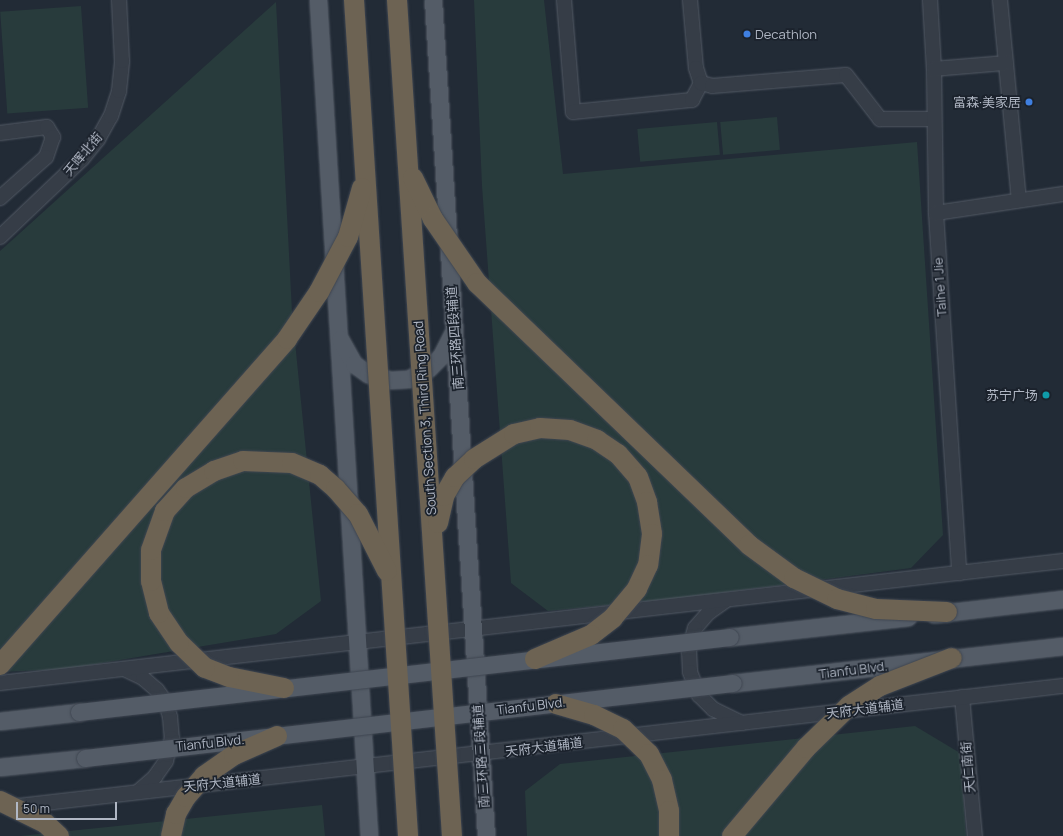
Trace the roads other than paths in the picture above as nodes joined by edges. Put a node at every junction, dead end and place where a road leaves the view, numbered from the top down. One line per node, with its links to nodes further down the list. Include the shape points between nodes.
1 (119, 0): 21 (street, 天晖北街, via 122,61 119,91 112,116 82,159)
2 (318, 0): 23 (main road)
3 (354, 0): 16 (highway, bridge)
4 (398, 0): 15 (highway, South Section 3, Third Ring Road, bridge)
5 (433, 0): 22 (main road, 南三环路四段辅道)
6 (564, 0): 12 (street, via 573,112 692,100)
7 (690, 0): 12 (street, via 696,68)
8 (930, 0): 11 (street, Taihe 1 Jie)
9 (1000, 0): 10 (street)
10 (1006, 63): 11 (street); 19 (street)
11 (934, 69): 13 (street, Taihe 1 Jie)
12 (701, 83): 13 (street, via 712,86 846,75 880,119)
13 (934, 119): 20 (street, Taihe 1 Jie)
14 (0, 133): 18 (street, via 47,127 53,137 46,157)
15 (408, 169): 24 (highway, South Section 3, Third Ring Road, bridge); 30 (highway, bridge, via 433,219 477,283 749,544 794,578 837,598 876,608)
16 (366, 174): 27 (highway, bridge); 36 (highway, bridge, via 348,236 319,292 287,339)
17 (1063, 194): 19 (street)
18 (0, 198)
19 (1019, 200): 20 (street)
20 (936, 213): 26 (street, Taihe 1 Jie)
21 (0, 237)
22 (454, 331): 23 (main road, via 441,356 428,369 408,380 390,380 368,374 354,364); 31 (main road, 南三环路四段辅道)
23 (338, 338): 32 (main road)
24 (433, 546): 35 (highway, bridge, via 444,496 455,476 491,446 514,434 540,428 570,430 597,440 618,454 638,477 647,502 652,534 648,564 637,589 613,618 591,635); 57 (highway, South Section 3, Third Ring Road, bridge)
25 (1063, 561): 26 (street)
26 (958, 573): 29 (street)
27 (392, 580): 41 (highway, bridge, via 358,514 320,475 292,463 243,461 214,470 186,488 165,511 151,550 151,581 159,613 179,643 205,668 229,677); 56 (highway, bridge)
28 (1063, 599): 30 (main road)
29 (726, 600): 31 (street); 45 (street, via 708,612 695,628 688,651 690,672 699,695 713,709)
30 (947, 612): 35 (main road, bridge)
31 (473, 629): 32 (street); 38 (main road, 南三环路四段辅道)
32 (357, 642): 37 (street); 49 (main road)
33 (1063, 646): 34 (main road, Tianfu Blvd.)
34 (952, 658): 43 (main road, Tianfu Blvd., bridge); 60 (highway, bridge, via 880,686 849,706 806,748)
35 (534, 659): 41 (main road, bridge)
36 (0, 665)
37 (124, 669): 39 (street); 50 (street, via 143,678 156,690 166,703 170,717 172,738 166,761 155,777)
38 (476, 676): 47 (main road, 南三环路三段辅道)
39 (0, 683)
40 (1063, 686): 42 (street, 天府大道辅道)
41 (284, 688): 44 (main road, bridge)
42 (962, 697): 45 (street, 天府大道辅道); 61 (street, 天仁南街)
43 (556, 704): 46 (main road, Tianfu Blvd., bridge); 59 (highway, bridge, via 594,715 623,729 649,754 664,788 669,811)
44 (0, 721)
45 (742, 723): 47 (street, 天府大道辅道)
46 (277, 736): 48 (main road, Tianfu Blvd., bridge); 54 (highway, bridge, via 234,755 204,776 176,814)
47 (481, 754): 49 (street, 天府大道辅道); 58 (main road, 南三环路三段辅道)
48 (0, 767)
49 (364, 767): 50 (street, 天府大道辅道); 55 (main road)
50 (138, 792): 52 (street, 天府大道辅道)
51 (0, 800): 53 (highway, bridge, via 45,823)
52 (0, 808)
53 (59, 836)
54 (171, 836)
55 (369, 836)
56 (408, 836)
57 (452, 836)
58 (486, 836)
59 (669, 836)
60 (732, 836)
61 (975, 836)

